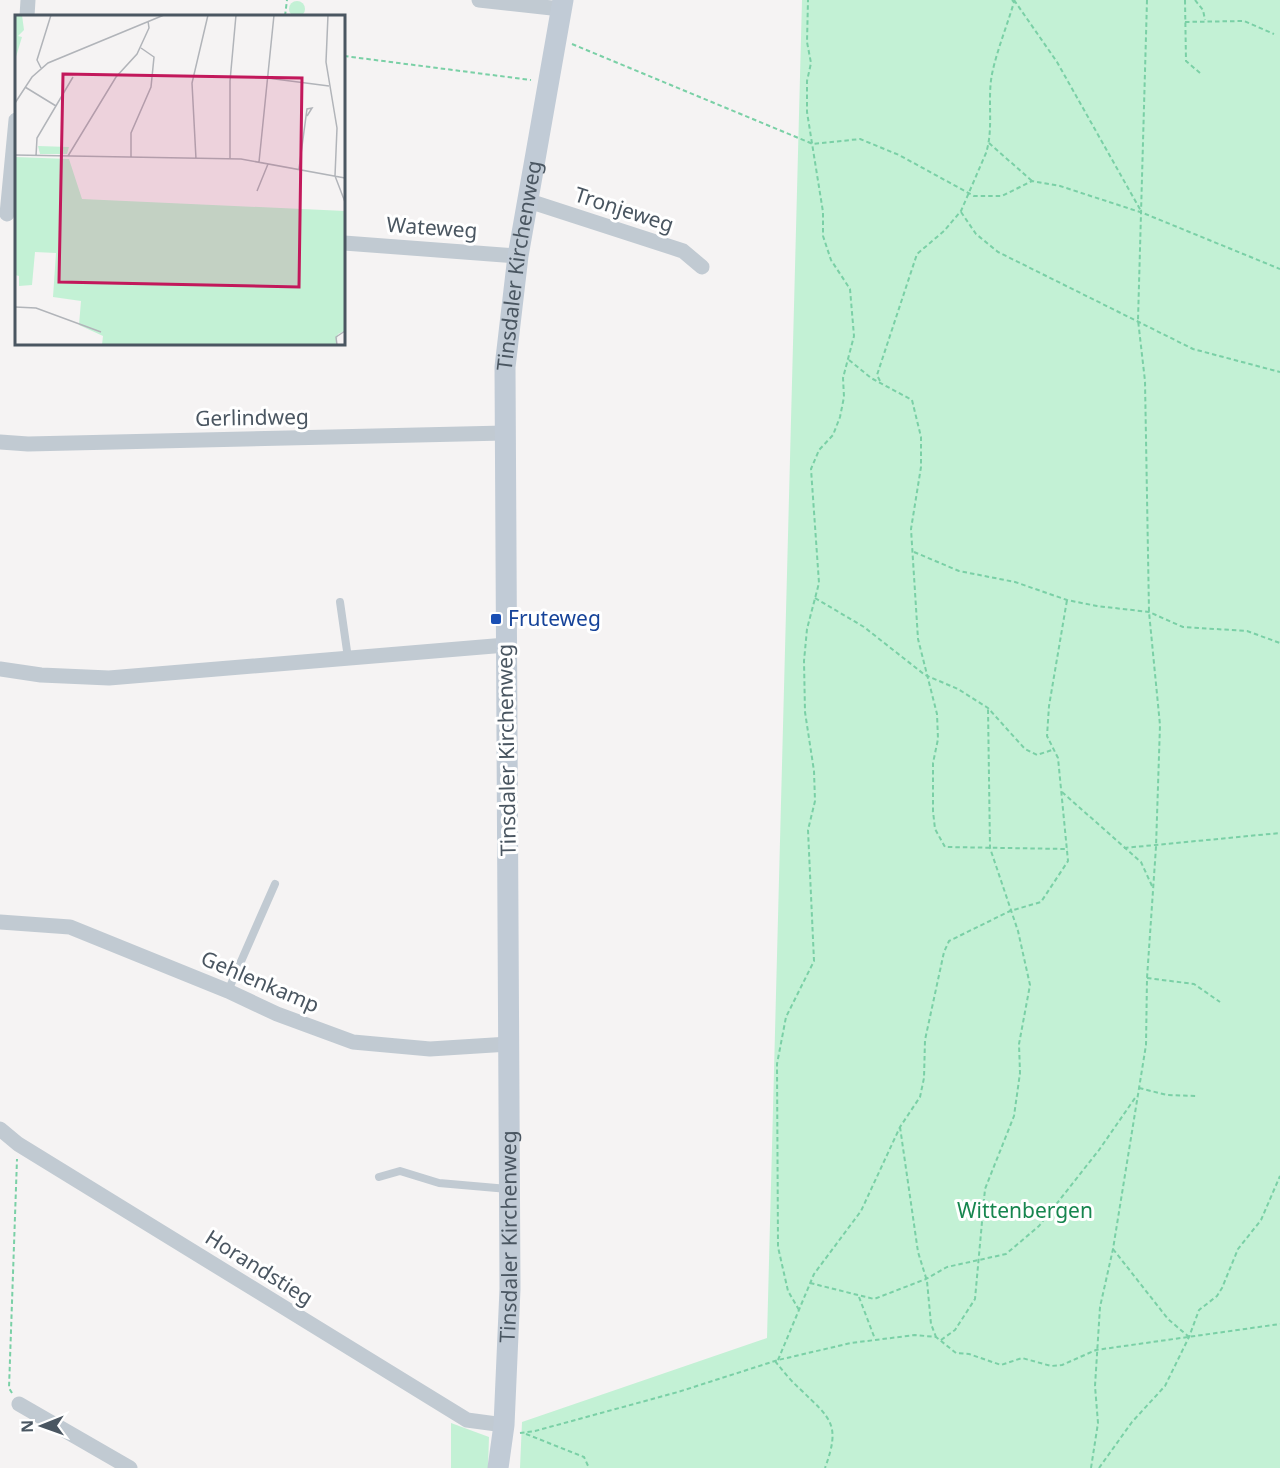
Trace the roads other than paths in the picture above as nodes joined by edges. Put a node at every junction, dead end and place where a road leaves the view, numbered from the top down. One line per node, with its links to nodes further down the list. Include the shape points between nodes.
1 (28, 0): 4 (street)
2 (479, 0): 3 (street)
3 (562, 5): 6 (street, Tinsdaler Kirchenweg)
4 (27, 15)
5 (15, 132): 7 (street)
6 (529, 201): 9 (street, Tinsdaler Kirchenweg); 10 (street, Tronjeweg, via 682,251)
7 (8, 214)
8 (345, 243): 9 (street, Wateweg)
9 (518, 256): 11 (street, Tinsdaler Kirchenweg, via 505,367)
10 (702, 267)
11 (505, 433): 12 (street, Gerlindweg); 14 (street, Tinsdaler Kirchenweg)
12 (0, 442)
13 (340, 602): 15 (lane)
14 (506, 645): 15 (street); 20 (street, Tinsdaler Kirchenweg)
15 (348, 660): 16 (street, via 108,678)
16 (0, 669)
17 (275, 884): 19 (lane)
18 (0, 922): 19 (street, Gehlenkamp, via 70,927)
19 (228, 990): 20 (street, Gehlenkamp, via 277,1014 353,1042 430,1049)
20 (509, 1044): 23 (street, Tinsdaler Kirchenweg)
21 (0, 1129): 25 (street, Horandstieg, via 18,1144 467,1420)
22 (379, 1177): 23 (lane, via 400,1171 439,1183)
23 (510, 1189): 25 (street, Tinsdaler Kirchenweg)
24 (19, 1404): 26 (street)
25 (510, 1430): 27 (street, Tinsdaler Kirchenweg)
26 (130, 1468)
27 (498, 1468)

